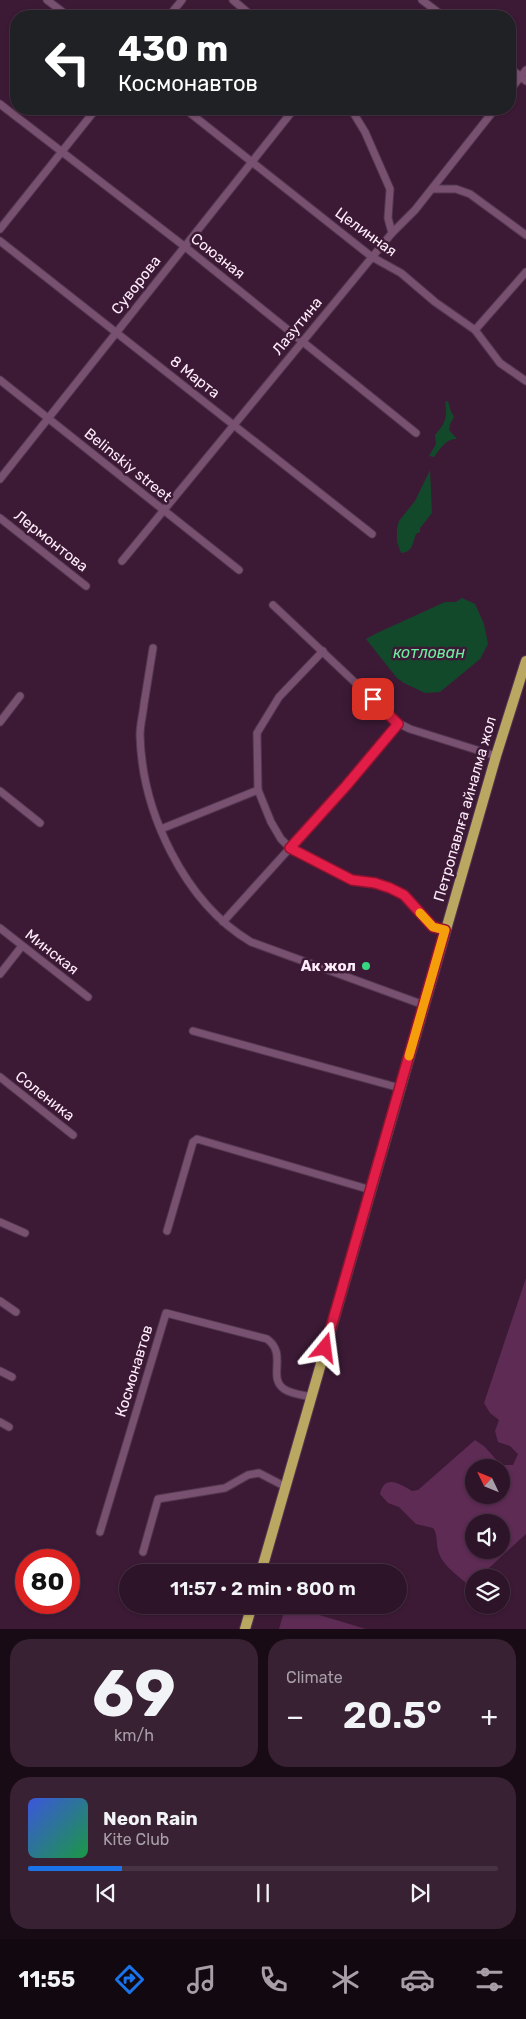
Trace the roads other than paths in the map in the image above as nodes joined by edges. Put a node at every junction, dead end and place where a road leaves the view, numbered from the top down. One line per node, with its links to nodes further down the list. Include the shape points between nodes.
1 (47, 0): 5 (street)
2 (182, 0): 6 (street)
3 (232, 0): 7 (street)
4 (422, 0): 8 (street)
5 (60, 10)
6 (174, 10)
7 (244, 10)
8 (435, 10)
9 (526, 70): 10 (street)
10 (523, 79)
11 (0, 104): 12 (street, Союзная)
12 (10, 112)
13 (14, 115): 19 (street, Союзная)
14 (91, 115): 19 (street)
15 (193, 115): 20 (street, Целинная)
16 (289, 115): 20 (street, Суворова)
17 (355, 115): 23 (street, via 390,189 388,218)
18 (490, 115): 21 (street, Лазутина)
19 (61, 152): 22 (street); 26 (street, Союзная)
20 (252, 162): 26 (street, Суворова); 27 (street, Целинная)
21 (432, 189): 23 (street, Лазутина); 24 (street, via 456,189 470,194)
22 (0, 229)
23 (392, 233): 27 (street, Лазутина)
24 (526, 235)
25 (0, 241): 30 (street, 8 Марта)
26 (184, 246): 30 (street, Суворова); 31 (street, Союзная)
27 (372, 257): 29 (street, Целинная, via 401,273); 31 (street, Лазутина)
28 (526, 272): 29 (street)
29 (475, 330): 33 (street, Целинная, via 500,363)
30 (116, 332): 34 (street, Суворова); 35 (street, 8 Марта)
31 (303, 341): 35 (street, Лазутина); 36 (street, Союзная)
32 (0, 380): 34 (street, Belinskiy street)
33 (526, 381)
34 (48, 418): 37 (street, Суворова); 38 (street, Belinskiy street)
35 (233, 425): 38 (street, Лазутина); 40 (street, 8 Марта)
36 (416, 433)
37 (0, 478)
38 (163, 510): 41 (street, Лазутина); 42 (street, Belinskiy street)
39 (0, 518): 43 (street, Лермонтова)
40 (372, 534)
41 (122, 561)
42 (239, 570)
43 (86, 586)
44 (273, 604): 46 (street)
45 (152, 648): 55 (street, via 140,733 150,800)
46 (323, 651): 50 (street); 52 (street, via 279,697 257,733)
47 (526, 661): 51 (highway, Петропавлға айналма жол)
48 (20, 696): 49 (street)
49 (0, 722)
50 (398, 724): 51 (street); 56 (street)
51 (496, 756): 59 (highway, Петропавлға айналма жол)
52 (258, 790): 55 (street); 56 (street, via 276,831)
53 (0, 791): 54 (street)
54 (40, 823)
55 (161, 829): 57 (street, via 189,885)
56 (290, 848): 57 (street); 59 (street, via 352,880 375,883 404,895 433,927)
57 (223, 922): 63 (street, via 251,942 277,953)
58 (0, 928): 60 (street, Минская)
59 (445, 930): 63 (highway, Петропавлға айналма жол)
60 (22, 946): 61 (street); 62 (street, Минская)
61 (0, 974)
62 (88, 997)
63 (424, 1004): 66 (highway, Петропавлға айналма жол)
64 (193, 1031): 66 (street)
65 (0, 1077): 67 (street, Соленика)
66 (400, 1088): 68 (highway, Петропавлға айналма жол)
67 (73, 1135)
68 (371, 1190): 70 (street, via 197,1139 193,1142); 76 (highway, Петропавлға айналма жол)
69 (0, 1222): 71 (street)
70 (167, 1231)
71 (25, 1233)
72 (0, 1302): 73 (street)
73 (16, 1312)
74 (0, 1370): 75 (street)
75 (12, 1377)
76 (311, 1397): 79 (highway, Петропавлға айналма жол); 80 (street, Космонавтов, via 289,1391 278,1383 278,1356 267,1340 166,1313)
77 (0, 1422): 78 (street)
78 (9, 1427)
79 (286, 1487): 81 (street, via 259,1473 248,1475 225,1488 158,1499); 82 (highway, Петропавлға айналма жол)
80 (100, 1532)
81 (143, 1552)
82 (263, 1564)
83 (249, 1614): 84 (highway)
84 (244, 1629)

